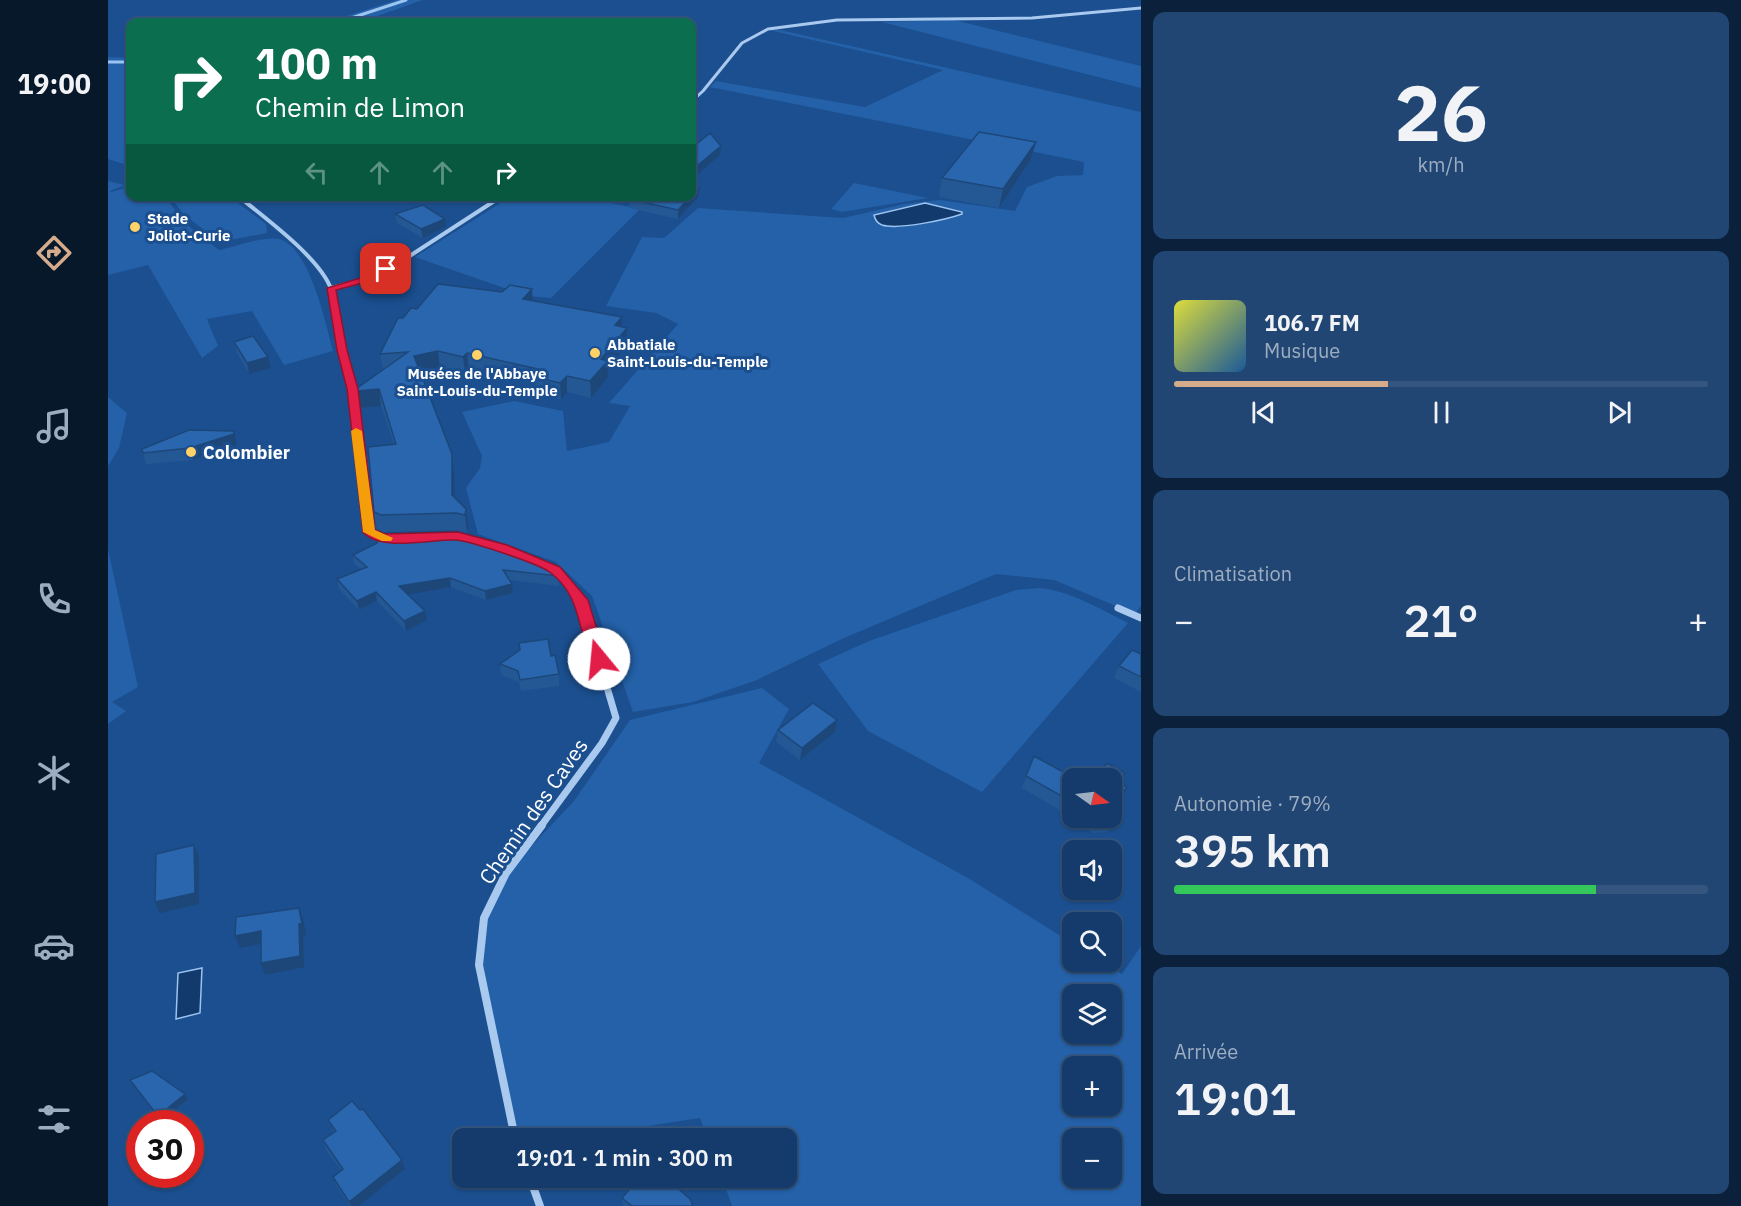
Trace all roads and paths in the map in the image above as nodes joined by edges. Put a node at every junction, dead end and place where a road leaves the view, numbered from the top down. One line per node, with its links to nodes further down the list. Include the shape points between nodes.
1 (1141, 8): 2 (street, via 1032,18 837,20 778,27 742,43)
2 (696, 97)
3 (244, 201): 5 (street, via 313,262)
4 (494, 201): 5 (street, via 405,259 367,279)
5 (331, 288): 6 (street, via 352,389 369,532)
6 (393, 538)
7 (480, 542): 8 (street)
8 (534, 561)
9 (544, 565): 12 (street, Chemin des Caves, via 555,570 581,600 616,718 602,743 506,873 484,918 479,965)
10 (1118, 608): 11 (street)
11 (1141, 618)
12 (514, 1128)
13 (534, 1188): 14 (street)
14 (540, 1206)

